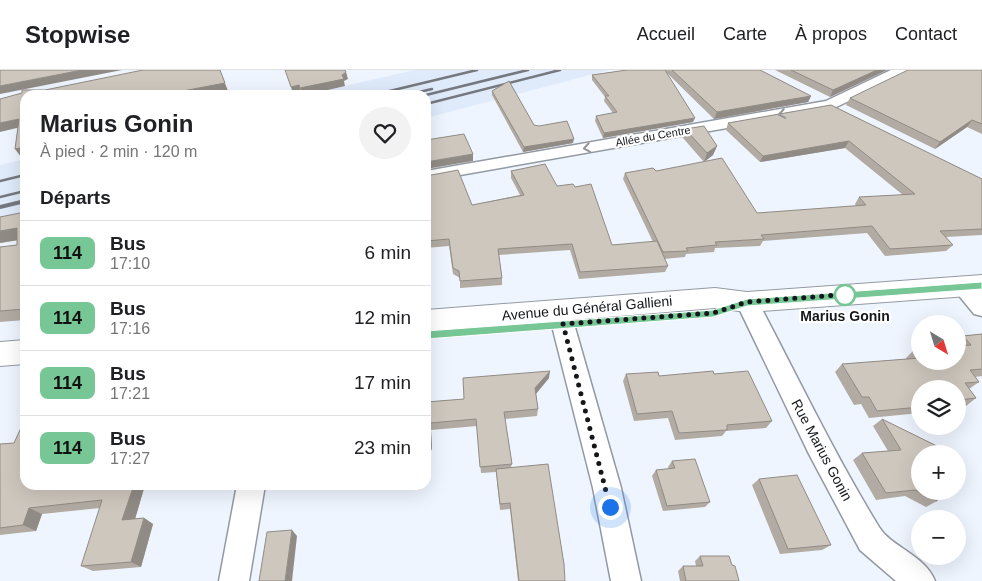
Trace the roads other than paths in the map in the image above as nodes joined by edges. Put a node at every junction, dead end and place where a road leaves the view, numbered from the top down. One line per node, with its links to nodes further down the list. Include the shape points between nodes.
1 (902, 70): 3 (street, Allée du Centre)
2 (804, 92): 3 (street)
3 (830, 105): 4 (street); 5 (street, Allée du Centre, one-way to 5)
4 (847, 114)
5 (431, 175)
6 (973, 286): 7 (street, Avenue du Général Gallieni); 8 (street)
7 (747, 302): 9 (street, Avenue du Général Gallieni, via 713,313); 19 (street, Rue Marius Gonin, via 818,445 870,540)
8 (982, 308)
9 (561, 317): 10 (street, Avenue du Général Gallieni); 11 (street, Avenue du Général Gallieni); 18 (street, via 606,488)
10 (431, 321)
11 (431, 334)
12 (20, 352): 13 (street)
13 (0, 354)
14 (20, 366): 15 (street)
15 (0, 368)
16 (250, 490): 17 (street)
17 (234, 581)
18 (626, 581)
19 (920, 581)

